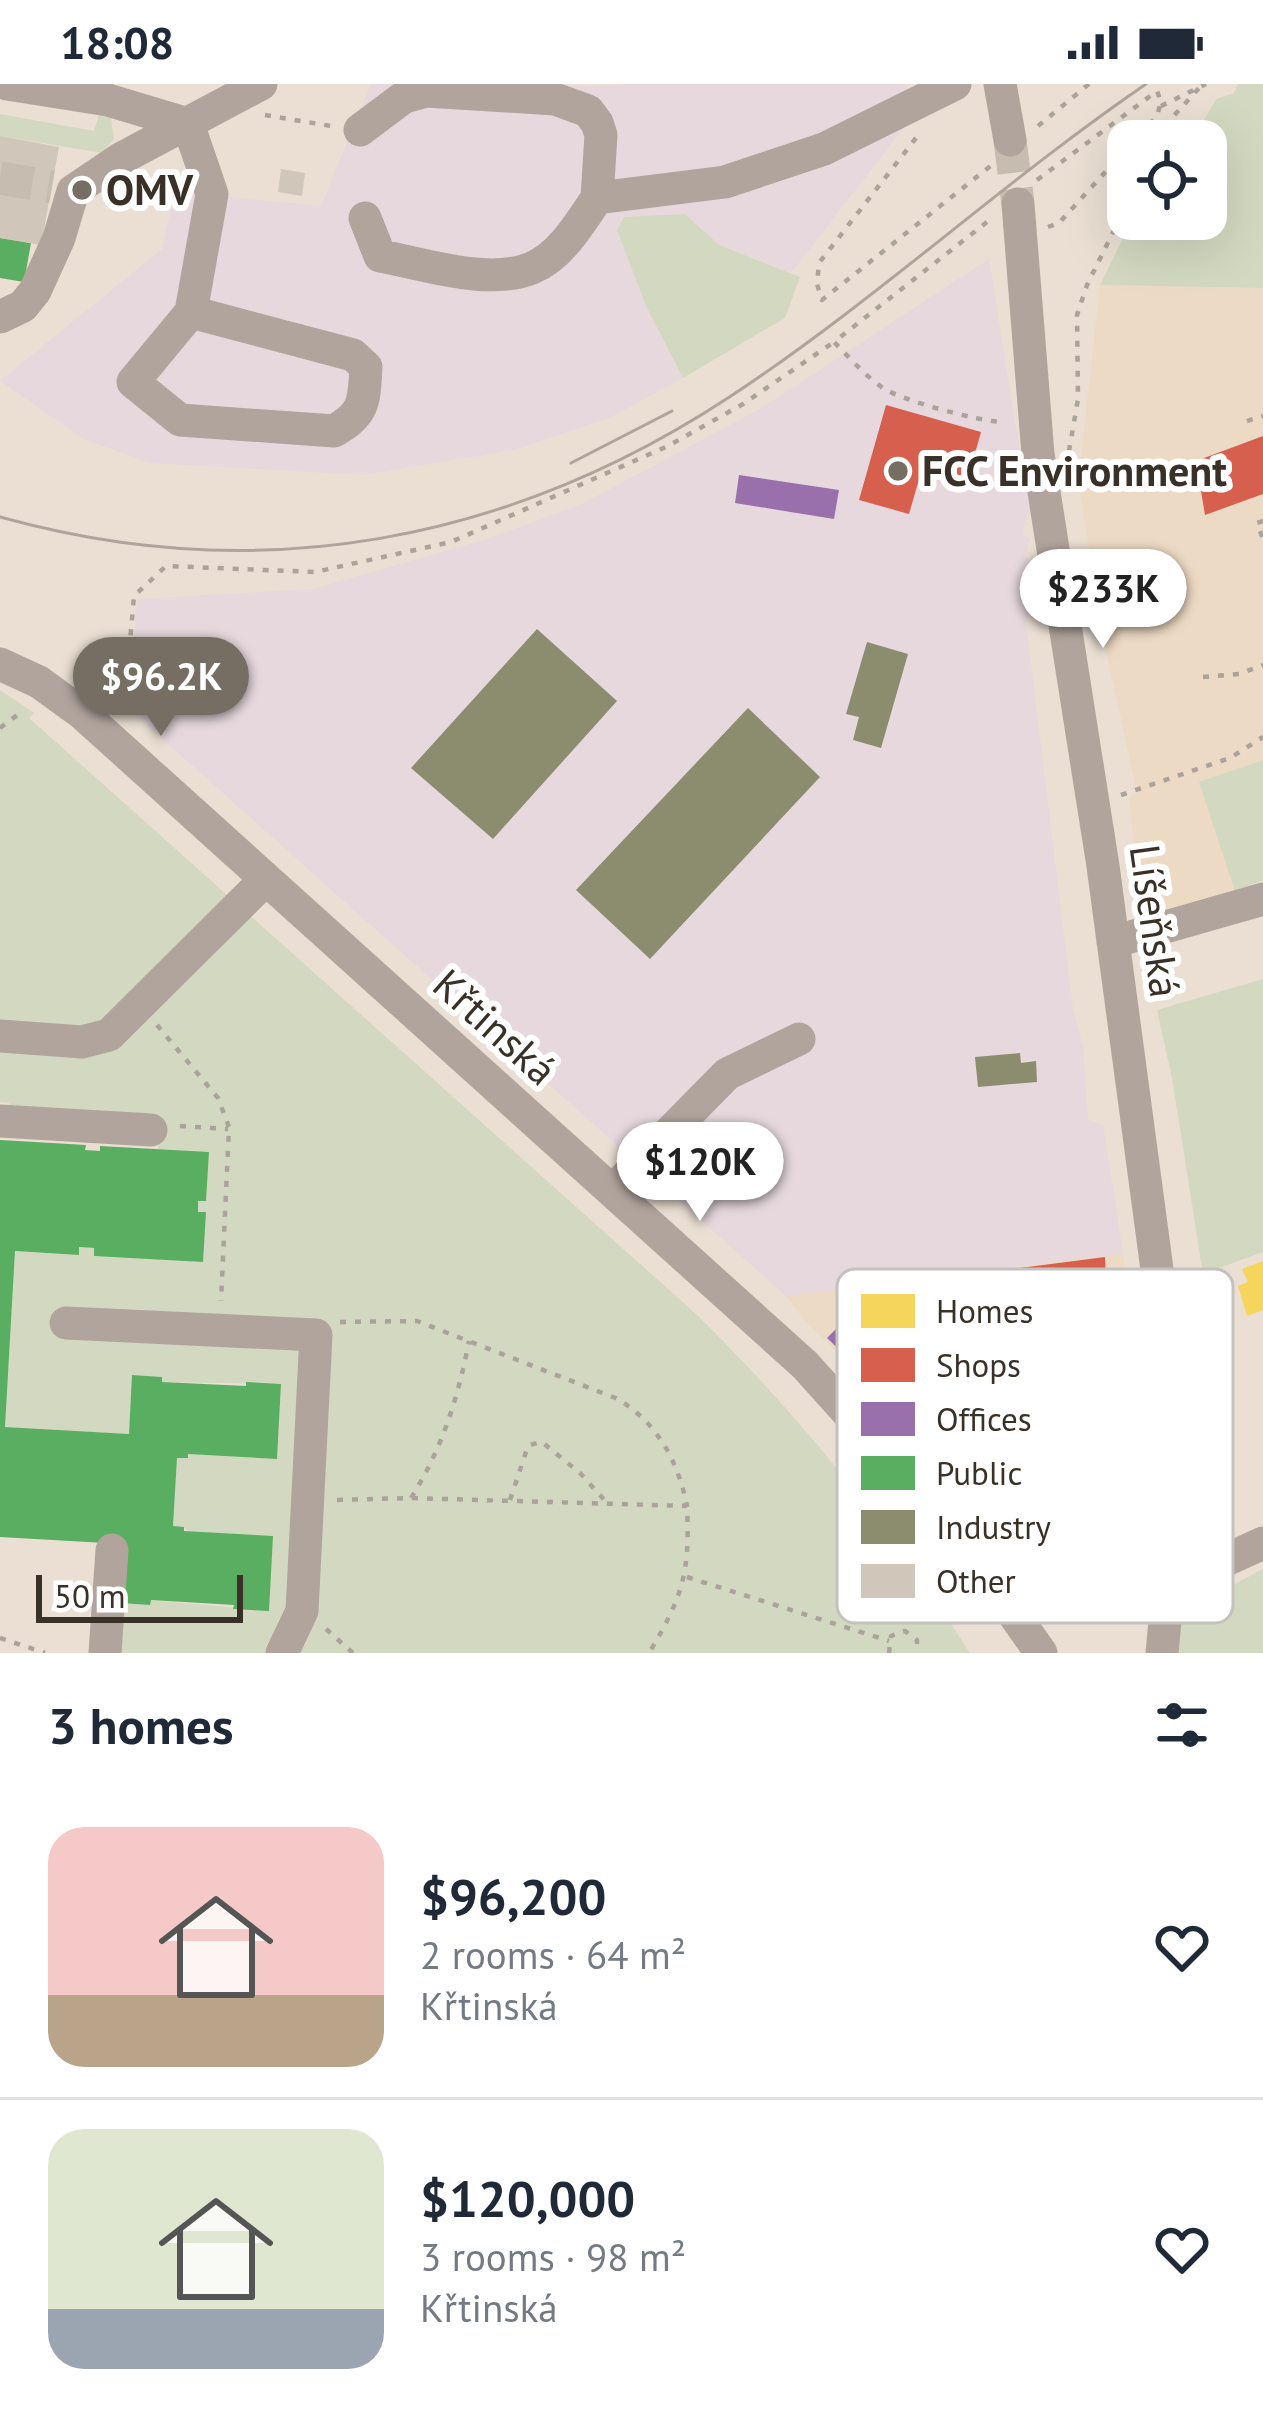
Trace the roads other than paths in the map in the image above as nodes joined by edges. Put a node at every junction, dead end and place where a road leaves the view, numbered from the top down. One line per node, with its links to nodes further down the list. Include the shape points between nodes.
1 (7, 84): 5 (street, via 108,100)
2 (955, 84): 8 (street, via 824,149 725,182)
3 (1000, 84): 7 (street)
4 (264, 100): 5 (street)
5 (188, 124): 11 (street, via 212,194); 12 (street, via 63,189 59,238 35,291)
6 (360, 130): 8 (street, via 426,91 555,99 597,123)
7 (1022, 135)
8 (597, 198): 10 (street, via 567,242 534,268 496,274 380,256)
9 (1021, 217): 16 (street, Líšeňská, via 1042,472)
10 (365, 218)
11 (191, 312): 11 (street, via 133,382 180,420 334,431 355,419 366,367 353,355)
12 (0, 316)
13 (0, 664): 14 (street, Křtinská, via 83,714)
14 (265, 880): 17 (street, via 98,1041); 21 (street, Křtinská)
15 (1263, 899): 16 (street)
16 (1113, 942): 22 (street, Líšeňská)
17 (0, 1036)
18 (800, 1039): 21 (street, via 727,1074)
19 (0, 1121): 20 (street)
20 (151, 1130)
21 (611, 1191): 24 (street, Křtinská)
22 (1158, 1269)
23 (66, 1323): 30 (street, via 316,1335 302,1611)
24 (837, 1401)
25 (1263, 1543): 27 (street)
26 (112, 1550): 29 (street)
27 (1233, 1557)
28 (1020, 1623): 31 (street, Křtinská)
29 (105, 1653)
30 (282, 1653)
31 (1041, 1653)

